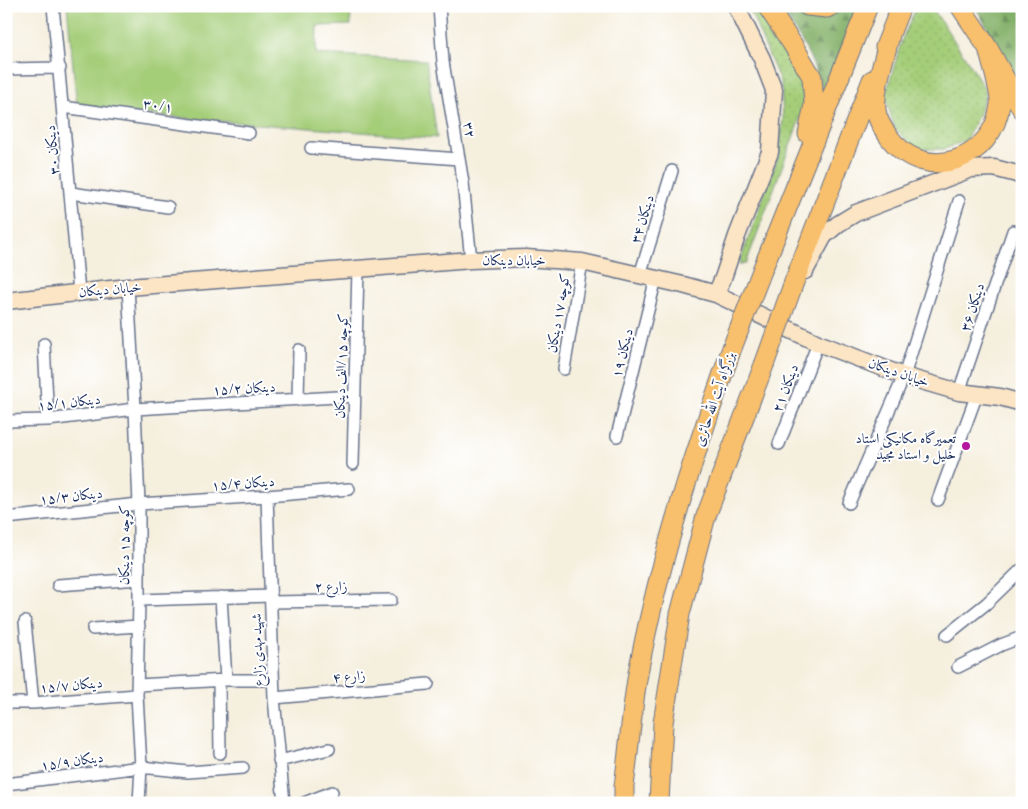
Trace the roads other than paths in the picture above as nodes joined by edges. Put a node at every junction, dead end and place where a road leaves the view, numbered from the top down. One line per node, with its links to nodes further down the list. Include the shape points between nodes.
1 (53, 6): 13 (street, ۳۰ دینکان)
2 (439, 6): 18 (street, ۳۲, via 443,62)
3 (736, 6): 32 (main road, via 774,90 770,152)
4 (767, 6): 20 (highway, via 812,77 814,104)
5 (807, 6): 6 (highway)
6 (831, 6)
7 (901, 6): 10 (highway)
8 (960, 6): 11 (highway)
9 (867, 10): 20 (highway, بزرگراه آیت الله حائری)
10 (890, 35): 11 (highway, via 876,93 876,110 882,128 895,146 912,156 938,163 962,158 976,149 996,122 1000,102); 34 (highway, bridge)
11 (988, 48): 15 (highway)
12 (6, 68): 13 (street)
13 (60, 68): 14 (street, ۳۰ دینکان)
14 (63, 107): 16 (street, ۳۰/۱); 22 (street, ۳۰ دینکان)
15 (1022, 109)
16 (249, 133)
17 (311, 148): 18 (street)
18 (459, 159): 26 (street, ۳۲)
19 (672, 171): 29 (street, ۳۴ دینکان)
20 (800, 176): 89 (highway, بزرگراه آیت الله حائری, bridge, via 732,348 684,486 660,570 640,659)
21 (1022, 177): 34 (main road, via 994,168 971,169 856,212 824,236)
22 (70, 194): 24 (street); 31 (street, ۳۰ دینکان)
23 (959, 201): 39 (street)
24 (168, 207)
25 (1013, 231): 40 (street, ۳۶ دینکان)
26 (471, 260): 27 (main road, خیابان دینکان, via 526,258); 28 (main road, خیابان دینکان)
27 (582, 262): 29 (main road, خیابان دینکان); 38 (street, کوچه ۱۷ دینکان)
28 (358, 269): 30 (main road, خیابان دینکان); 43 (street, کوچه ۱۵/الف دینکان)
29 (648, 276): 32 (main road, خیابان دینکان); 50 (street, ۱۹ دینکان)
30 (128, 287): 31 (main road, خیابان دینکان); 47 (street, کوچه ۱۵ دینکان)
31 (79, 292): 33 (main road, خیابان دینکان)
32 (716, 294): 35 (main road, خیابان دینکان)
33 (6, 301)
34 (781, 315): 90 (highway, bridge, via 706,516 680,614 662,723)
35 (818, 343): 39 (main road, خیابان دینکان); 51 (street, ۲۱ دینکان)
36 (44, 344): 48 (street)
37 (299, 350): 45 (street)
38 (564, 370)
39 (904, 376): 40 (main road, خیابان دینکان); 56 (street)
40 (959, 392): 41 (main road, خیابان دینکان)
41 (977, 394): 44 (main road, خیابان دینکان); 55 (street)
42 (1022, 394): 44 (main road)
43 (354, 396): 45 (street, ۱۵/۲ دینکان); 52 (street, کوچه ۱۵/الف دینکان)
44 (1000, 397): 46 (main road)
45 (298, 400): 47 (street, ۱۵/۲ دینکان)
46 (1022, 403)
47 (135, 409): 48 (street, ۱۵/۱ دینکان); 57 (street, کوچه ۱۵ دینکان)
48 (48, 420): 49 (street, ۱۵/۱ دینکان)
49 (6, 421)
50 (617, 436)
51 (779, 444)
52 (353, 464)
53 (349, 489): 54 (street, ۱۵/۴ دینکان)
54 (267, 496): 57 (street, ۱۵/۴ دینکان); 63 (street, شهید مهدی زارع)
55 (938, 500)
56 (849, 503)
57 (139, 504): 58 (street, ۱۵/۳ دینکان); 60 (street, کوچه ۱۵ دینکان)
58 (6, 518)
59 (1022, 569): 69 (street)
60 (139, 579): 61 (street); 64 (street, کوچه ۱۵ دینکان)
61 (58, 585)
62 (221, 597): 63 (street, ۲ زارع); 64 (street, ۲ زارع); 73 (street)
63 (271, 599): 65 (street, ۲ زارع); 72 (street, شهید مهدی زارع)
64 (139, 600): 67 (street, کوچه ۱۵ دینکان)
65 (391, 600)
66 (26, 622): 78 (street)
67 (139, 626): 68 (street); 75 (street, کوچه ۱۵ دینکان)
68 (93, 629)
69 (947, 635)
70 (1022, 637): 71 (street)
71 (958, 668)
72 (273, 680): 73 (street, ۱۵/۷ دینکان); 76 (street, شهید مهدی زارع)
73 (222, 681): 75 (street, ۱۵/۷ دینکان); 80 (street)
74 (428, 684): 76 (street, ۴ زارع)
75 (138, 690): 78 (street, ۱۵/۷ دینکان); 82 (street, کوچه ۱۵ دینکان)
76 (274, 698): 81 (street, شهید مهدی زارع)
77 (6, 703): 78 (street, ۱۵/۷ دینکان)
78 (33, 704)
79 (329, 749): 81 (street)
80 (220, 753)
81 (279, 761): 87 (street, شهید مهدی زارع)
82 (141, 766): 83 (street, ۱۵/۹ دینکان, via 188,772); 84 (street, ۱۵/۹ دینکان); 86 (street, کوچه ۱۵ دینکان)
83 (243, 768)
84 (6, 784)
85 (332, 792): 88 (street)
86 (139, 803)
87 (284, 803)
88 (304, 803)
89 (624, 803)
90 (659, 803)

